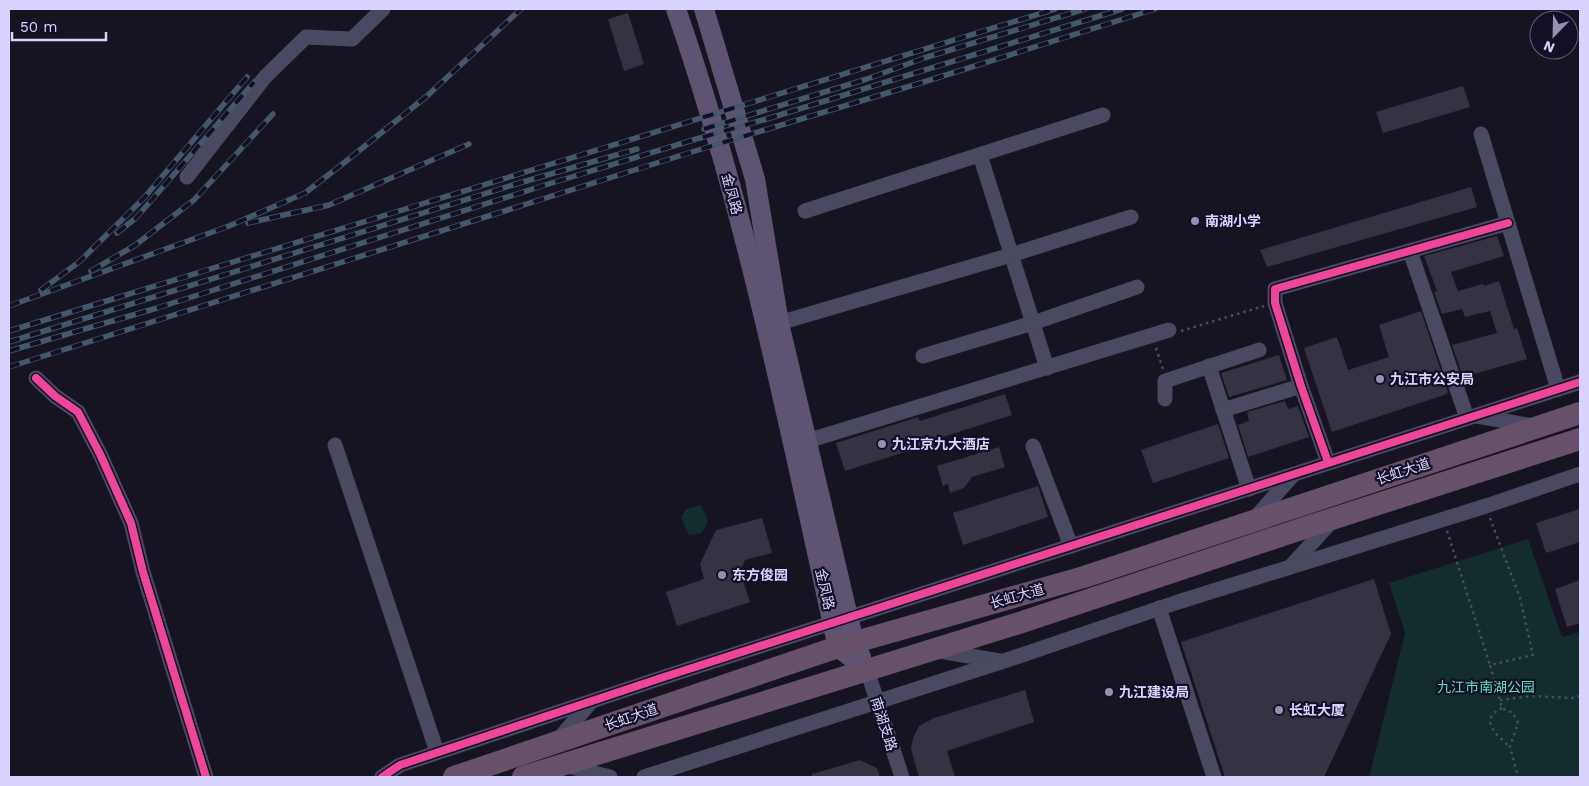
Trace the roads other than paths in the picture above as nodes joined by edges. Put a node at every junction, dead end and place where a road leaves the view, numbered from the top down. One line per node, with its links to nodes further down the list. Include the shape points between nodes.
1 (383, 9): 7 (street, via 352,39 306,38 265,77)
2 (676, 9): 43 (main road, 金凤路, via 732,189)
3 (704, 9): 15 (main road, 金凤路, via 755,179)
4 (1103, 115): 6 (street)
5 (1481, 134): 10 (street)
6 (980, 155): 8 (street); 12 (street)
7 (188, 177)
8 (805, 211)
9 (1131, 217): 12 (street)
10 (1508, 223): 11 (street); 24 (street)
11 (1410, 250): 23 (street, via 1274,290 1275,303); 28 (street)
12 (1011, 254): 14 (street); 15 (street)
13 (1137, 287): 14 (street)
14 (1033, 322): 18 (street); 20 (street)
15 (779, 323): 31 (main road, 金凤路)
16 (1175, 331): 20 (street)
17 (1259, 350): 19 (street)
18 (923, 356)
19 (1209, 366): 25 (street, via 1164,381); 26 (street)
20 (1047, 368): 31 (street)
21 (36, 378): 53 (street, via 78,412 131,523)
22 (1580, 382): 24 (street)
23 (1301, 386): 26 (street); 34 (street)
24 (1558, 389): 28 (street)
25 (1165, 399)
26 (1223, 410): 37 (street)
27 (1580, 413): 29 (highway, 长虹大道)
28 (1471, 417): 29 (street); 34 (street)
29 (1537, 427): 39 (highway, 长虹大道)
30 (1580, 439): 38 (highway, 长虹大道)
31 (807, 441): 43 (main road, 金凤路)
32 (335, 445): 51 (street)
33 (1033, 446): 40 (street)
34 (1328, 462): 35 (street)
35 (1294, 474): 37 (street); 39 (street)
36 (1580, 474): 41 (street)
37 (1249, 489): 40 (street)
38 (1334, 518): 41 (street); 45 (highway, 长虹大道)
39 (1253, 520): 44 (highway, 长虹大道, via 1084,577)
40 (1071, 546): 43 (street)
41 (1291, 566): 42 (street)
42 (1159, 608): 46 (street); 60 (street)
43 (840, 620): 44 (main road, 金凤路); 48 (street)
44 (846, 645): 47 (main road, 金凤路); 50 (highway, 长虹大道)
45 (932, 650): 46 (street); 47 (highway, 长虹大道)
46 (1003, 661): 49 (street)
47 (867, 670): 49 (street, 南湖支路); 52 (highway, 长虹大道)
48 (592, 701): 50 (street); 51 (street)
49 (878, 702): 58 (street); 59 (street, 南湖支路)
50 (555, 743): 55 (highway, 长虹大道)
51 (437, 752): 54 (street, via 400,765)
52 (562, 764): 56 (highway, 长虹大道); 57 (street)
53 (206, 777)
54 (382, 777)
55 (454, 777)
56 (523, 777)
57 (610, 777)
58 (644, 777)
59 (902, 777)
60 (1214, 777)

